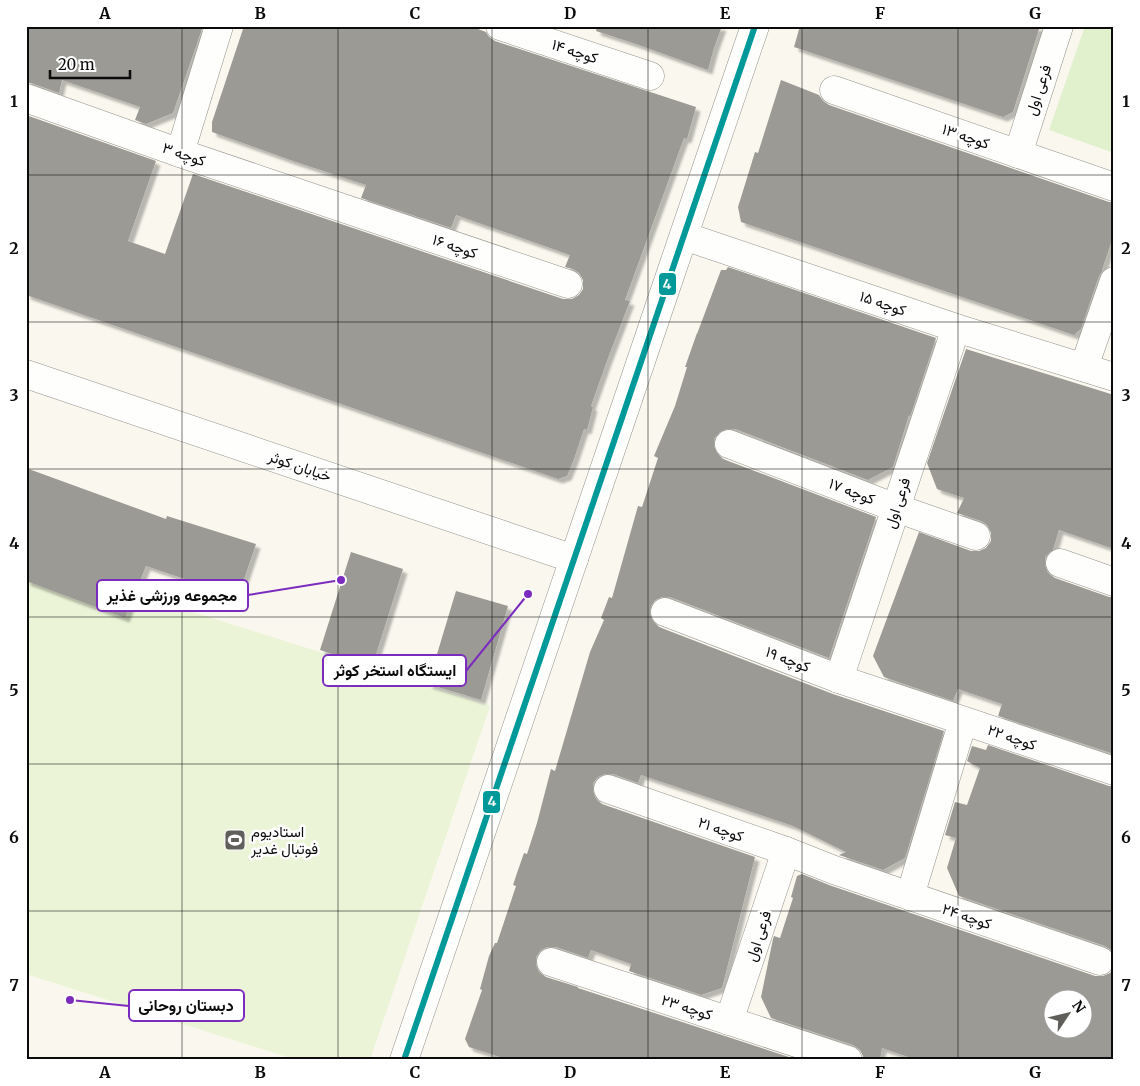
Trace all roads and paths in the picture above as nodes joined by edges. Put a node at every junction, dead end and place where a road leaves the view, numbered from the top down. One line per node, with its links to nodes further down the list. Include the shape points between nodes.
1 (219, 26): 8 (street)
2 (500, 26): 5 (street, کوچه ۱۴)
3 (755, 26): 12 (street)
4 (1059, 26): 9 (street, فرعی اول)
5 (650, 76)
6 (834, 90): 9 (street, کوچه ۱۳)
7 (26, 98): 8 (street, کوچه ۳)
8 (180, 153): 11 (street, کوچه ۳)
9 (1018, 154): 10 (street, کوچه ۱۳)
10 (1106, 185)
11 (343, 208): 14 (street, کوچه ۱۶)
12 (684, 236): 15 (street, کوچه ۱۵); 22 (street)
13 (1114, 281): 16 (street)
14 (568, 284)
15 (956, 328): 16 (street, کوچه ۱۵); 20 (street, فرعی اول)
16 (1084, 367): 18 (street, کوچه ۱۵)
17 (26, 374): 22 (street, خیابان کوثر)
18 (1114, 377)
19 (729, 444): 20 (street, کوچه ۱۷)
20 (896, 508): 21 (street, کوچه ۱۷); 26 (street, فرعی اول)
21 (976, 536)
22 (574, 558): 38 (street)
23 (1060, 563): 24 (street)
24 (1114, 582)
25 (665, 612): 26 (street, کوچه ۱۹)
26 (839, 678): 27 (street, کوچه ۱۹)
27 (911, 703): 28 (street, کوچه ۲۲)
28 (963, 721): 29 (street, کوچه ۲۲); 33 (street)
29 (1114, 771)
30 (608, 789): 31 (street, کوچه ۲۱)
31 (786, 851): 32 (street, کوچه ۲۱); 36 (street, فرعی اول)
32 (834, 870): 33 (street, کوچه ۲۴)
33 (910, 896): 34 (street, کوچه ۲۴)
34 (1100, 961)
35 (551, 962): 36 (street, کوچه ۲۳)
36 (729, 1021): 37 (street, کوچه ۲۳)
37 (835, 1056)
38 (404, 1060)

